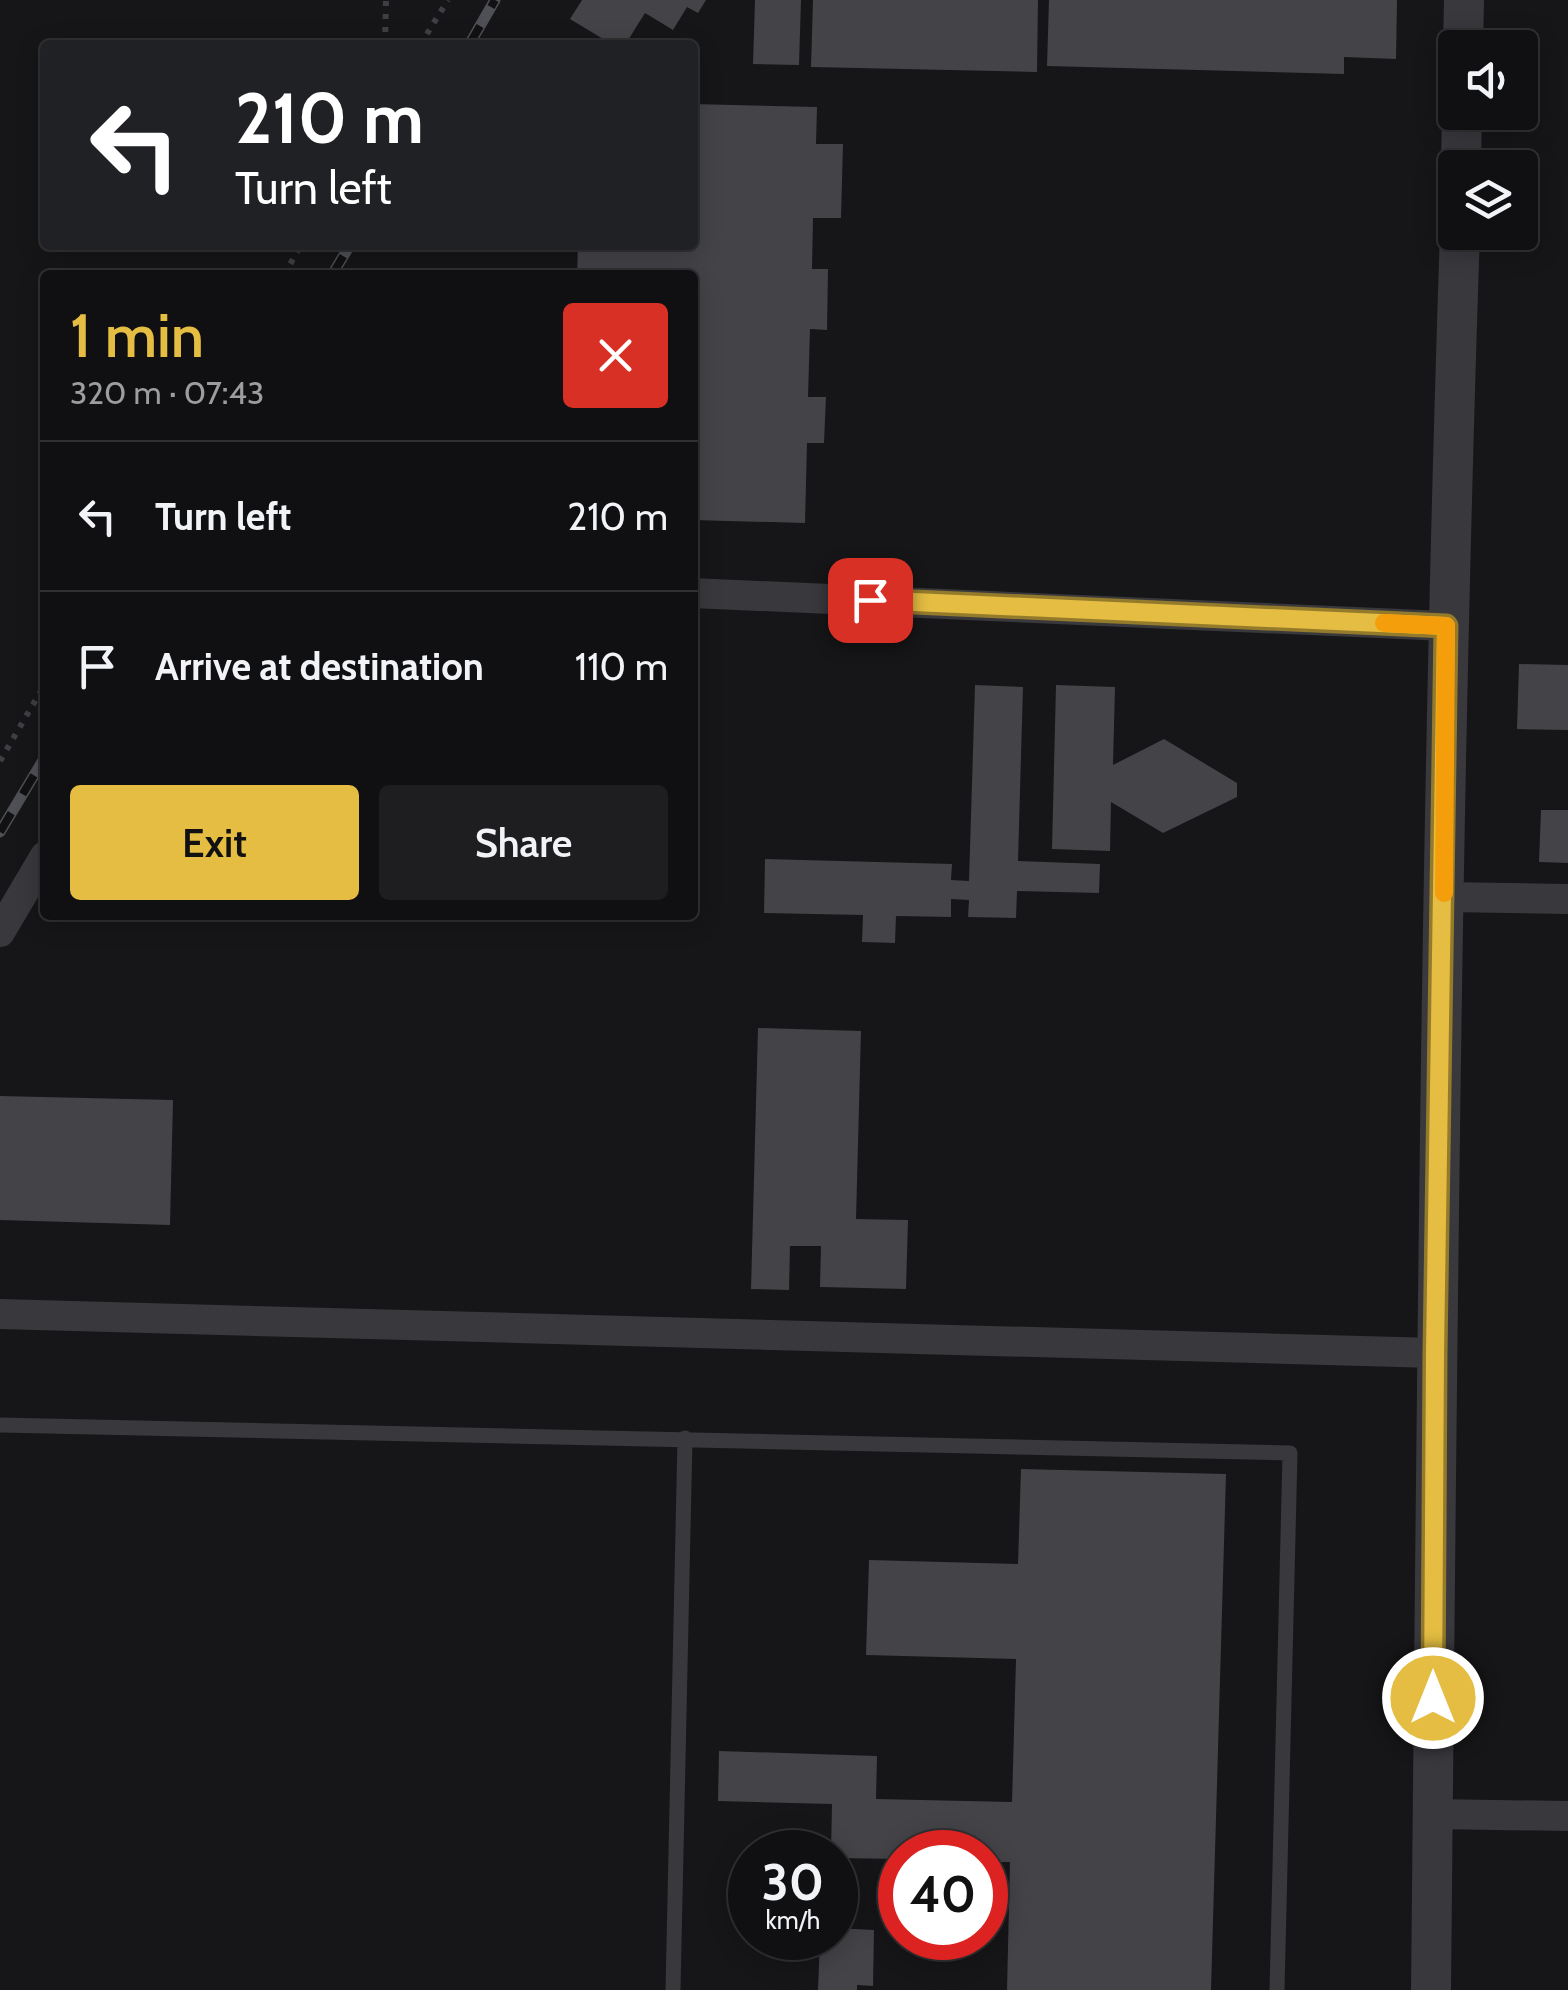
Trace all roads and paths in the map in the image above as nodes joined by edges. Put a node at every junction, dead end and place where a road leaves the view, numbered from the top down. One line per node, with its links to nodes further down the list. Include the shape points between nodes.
1 (386, 0): 5 (path)
2 (448, 0): 6 (path)
3 (1464, 0): 4 (street)
4 (1463, 30)
5 (384, 40)
6 (423, 40)
7 (1459, 250): 9 (street)
8 (698, 593): 9 (street)
9 (1446, 626): 13 (street)
10 (40, 692): 11 (path)
11 (0, 760)
12 (40, 864): 15 (street)
13 (1444, 896): 14 (street); 17 (street)
14 (1568, 900)
15 (0, 932)
16 (0, 1314): 17 (street)
17 (1435, 1353): 20 (street)
18 (0, 1425): 19 (lane)
19 (685, 1438): 22 (lane); 23 (lane, via 1290,1452)
20 (1432, 1814): 21 (street); 24 (street)
21 (1568, 1816)
22 (673, 1990)
23 (1277, 1990)
24 (1430, 1990)

